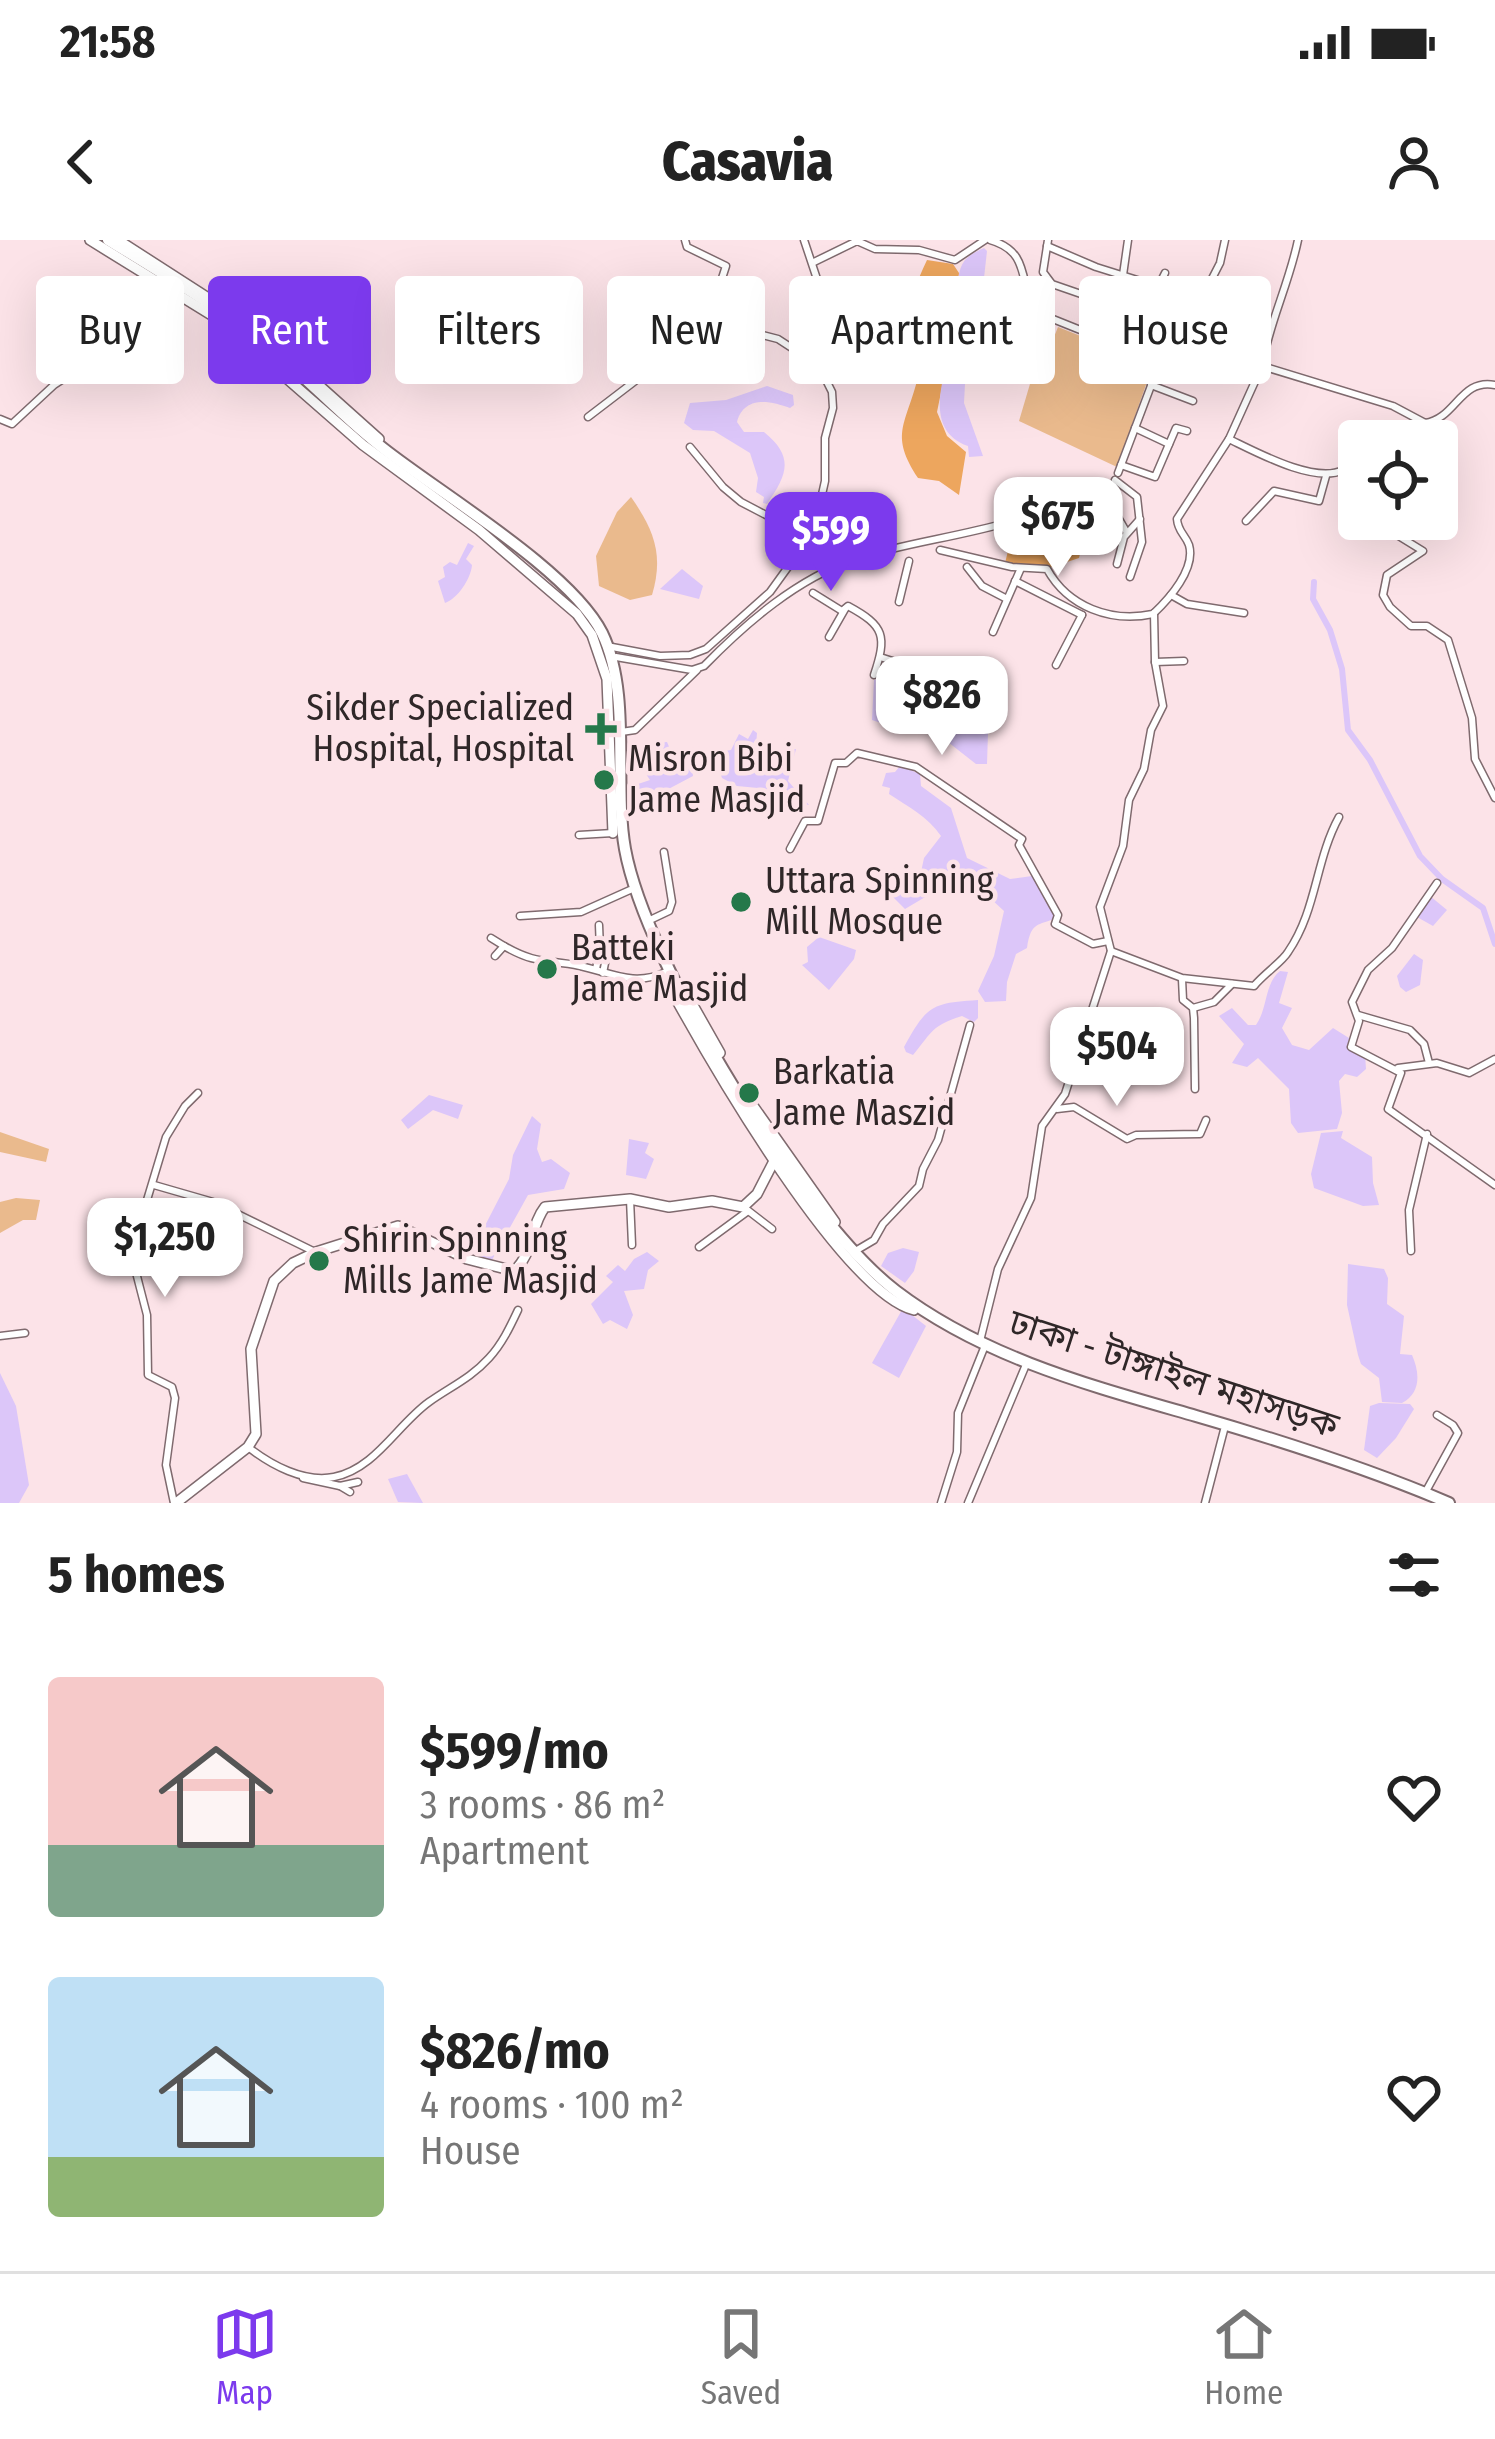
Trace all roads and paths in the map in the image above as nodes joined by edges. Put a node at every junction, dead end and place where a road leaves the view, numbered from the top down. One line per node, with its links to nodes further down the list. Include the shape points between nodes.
1 (93, 240): 13 (highway, ঢাকা - টাঙ্গাইল মহাসড়ক)
2 (685, 240): 23 (street, via 726,266 706,320)
3 (804, 240): 10 (street)
4 (987, 240): 10 (street, via 955,260 856,242); 15 (street, via 1016,254)
5 (1128, 240): 12 (street)
6 (1225, 240): 18 (street)
7 (1298, 240): 22 (street)
8 (121, 242): 20 (highway, ঢাকা - টাঙ্গাইল মহাসড়ক); 21 (main road)
9 (1048, 243): 12 (street); 19 (street, via 1044,277)
10 (814, 262): 14 (street)
11 (1165, 273): 17 (street)
12 (1124, 275): 16 (street)
13 (155, 276)
14 (818, 276)
15 (1022, 276)
16 (1127, 276)
17 (1164, 276)
18 (1213, 276)
19 (1079, 293)
20 (208, 299)
21 (208, 299)
22 (1271, 326)
23 (789, 346)
24 (1271, 369): 36 (street)
25 (56, 384): 35 (street, via 12,424)
26 (305, 384): 82 (highway, ঢাকা - টাঙ্গাইল মহাসড়ক, via 587,619 610,673)
27 (308, 384): 47 (highway, ঢাকা - টাঙ্গাইল মহাসড়ক)
28 (631, 384): 34 (street)
29 (828, 384): 52 (street, via 833,408 825,481)
30 (1254, 384): 40 (street)
31 (1151, 385): 33 (street); 38 (street)
32 (1495, 385): 37 (street, via 1466,390)
33 (1193, 401)
34 (588, 417)
35 (0, 419)
36 (1418, 420)
37 (1438, 420)
38 (1135, 428): 41 (street); 44 (street)
39 (1187, 431): 41 (street, via 1178,427)
40 (1229, 439): 45 (street); 62 (street, via 1177,519 1190,560)
41 (1169, 444): 44 (street, via 1154,477)
42 (690, 447): 52 (street, via 741,502)
43 (1338, 472): 45 (street)
44 (1118, 473): 49 (street, via 1137,497)
45 (1326, 476): 50 (street, via 1319,501 1274,491)
46 (1104, 493): 51 (street)
47 (454, 496): 71 (main road, via 591,609); 79 (highway, ঢাকা - টাঙ্গাইল মহাসড়ক, via 590,614 612,660)
48 (1054, 502): 77 (street, via 1035,519 852,560 763,611)
49 (1140, 519): 51 (street); 59 (street)
50 (1246, 520)
51 (1127, 532): 56 (street)
52 (806, 536): 71 (street, via 788,573 706,649)
53 (1404, 540): 80 (street, via 1422,553 1387,575 1383,595 1411,626 1448,640 1472,718 1474,754)
54 (940, 550): 58 (street)
55 (909, 561): 64 (street)
56 (1117, 564)
57 (968, 567): 63 (street, via 982,586)
58 (1021, 568): 60 (street); 66 (street, via 1047,569)
59 (1130, 577)
60 (1016, 581): 63 (street); 66 (street)
61 (813, 593): 65 (street)
62 (1171, 595): 67 (street); 68 (street)
63 (1007, 598): 69 (street)
64 (899, 602)
65 (845, 609): 70 (street); 72 (street, via 880,629)
66 (1084, 610): 67 (street); 76 (street)
67 (1154, 614): 74 (street)
68 (1244, 614)
69 (993, 632)
70 (829, 638)
71 (614, 652): 77 (street); 79 (main road)
72 (880, 656): 75 (street); 78 (street)
73 (1184, 661): 74 (street)
74 (1154, 662): 92 (street, via 1163,706 1100,907)
75 (905, 665)
76 (1056, 665)
77 (699, 668): 79 (street, via 635,730)
78 (874, 675)
79 (620, 732): 89 (highway, ঢাকা - টাঙ্গাইল মহাসড়ক, via 625,850)
80 (1495, 798)
81 (1340, 817): 101 (street, via 1287,956 1254,986)
82 (615, 833): 83 (street); 87 (highway, ঢাকা - টাঙ্গাইল মহাসড়ক)
83 (579, 835)
84 (790, 849): 92 (street, via 807,819 818,821 835,763 857,753 916,766 1022,838 1028,866 1058,915 1055,924 1094,944)
85 (664, 853): 89 (street, via 672,902)
86 (1436, 883): 104 (street, via 1360,983 1352,1002)
87 (630, 890): 88 (street, via 581,912); 99 (highway, ঢাকা - টাঙ্গাইল মহাসড়ক)
88 (520, 916)
89 (649, 920): 102 (highway, ঢাকা - টাঙ্গাইল মহাসড়ক)
90 (598, 926): 95 (street)
91 (491, 938): 93 (street)
92 (1108, 941): 96 (street)
93 (504, 946): 97 (street); 98 (street, via 535,963)
94 (587, 948): 95 (street)
95 (600, 949): 98 (street, via 608,953)
96 (1111, 951): 100 (street); 111 (street)
97 (495, 956)
98 (599, 972): 99 (street, via 633,981)
99 (666, 972): 102 (highway, ঢাকা - টাঙ্গাইল মহাসড়ক)
100 (1182, 978): 101 (street); 103 (street, via 1183,1000)
101 (1232, 984): 103 (street)
102 (678, 986): 114 (main road, via 675,997 720,1080); 122 (main road); 125 (highway, ঢাকা - টাঙ্গাইল মহাসড়ক, via 753,1116 832,1226)
103 (1193, 1008): 109 (street)
104 (1358, 1015): 107 (street, via 1410,1030); 108 (street, via 1351,1047)
105 (970, 1024): 122 (street, via 916,1192)
106 (1495, 1059): 107 (street, via 1469,1072)
107 (1429, 1063): 108 (street)
108 (1398, 1069): 113 (street, via 1401,1082 1388,1109)
109 (1195, 1089)
110 (198, 1093): 115 (street, via 166,1137)
111 (1056, 1109): 112 (street, via 1074,1107 1132,1139 1201,1134); 129 (street, via 1042,1126 1031,1198 998,1269)
112 (1206, 1120)
113 (1426, 1134): 116 (street); 123 (street, via 1409,1210)
114 (774, 1161): 118 (main road); 125 (main road, via 848,1258 904,1307)
115 (153, 1185): 124 (street, via 213,1202); 140 (street, via 132,1263 147,1315 148,1375 172,1387 175,1398 166,1465)
116 (1495, 1185)
117 (630, 1199): 118 (main road); 120 (street); 124 (main road, via 545,1208 514,1271 398,1226)
118 (746, 1209): 119 (street); 121 (street)
119 (772, 1229)
120 (632, 1246)
121 (699, 1247)
122 (857, 1250): 125 (main road)
123 (1411, 1251)
124 (316, 1252): 134 (main road, via 274,1282 256,1325 257,1421)
125 (916, 1308): 129 (highway, ঢাকা - টাঙ্গাইল মহাসড়ক)
126 (518, 1310): 135 (street, via 491,1356 368,1461 330,1478)
127 (25, 1333): 128 (street)
128 (0, 1336)
129 (982, 1345): 130 (highway, ঢাকা - টাঙ্গাইল মহাসড়ক); 131 (highway, ঢাকা - টাঙ্গাইল মহাসড়ক); 141 (street, via 958,1413 957,1452)
130 (1025, 1367): 131 (highway, ঢাকা - টাঙ্গাইল মহাসড়ক); 142 (street)
131 (1162, 1409): 133 (highway, ঢাকা - টাঙ্গাইল মহাসড়ক); 139 (highway, ঢাকা - টাঙ্গাইল মহাসড়ক, via 1311,1450)
132 (1436, 1415): 139 (street, via 1458,1434)
133 (1224, 1430): 143 (street); 144 (highway, ঢাকা - টাঙ্গাইল মহাসড়ক)
134 (246, 1449): 135 (street); 140 (main road)
135 (300, 1476): 137 (street)
136 (358, 1482): 137 (street)
137 (340, 1486): 138 (street)
138 (350, 1492)
139 (1425, 1493): 145 (highway, ঢাকা - টাঙ্গাইল মহাসড়ক)
140 (175, 1503)
141 (941, 1503)
142 (968, 1503)
143 (1204, 1503)
144 (1436, 1503)
145 (1449, 1503)

